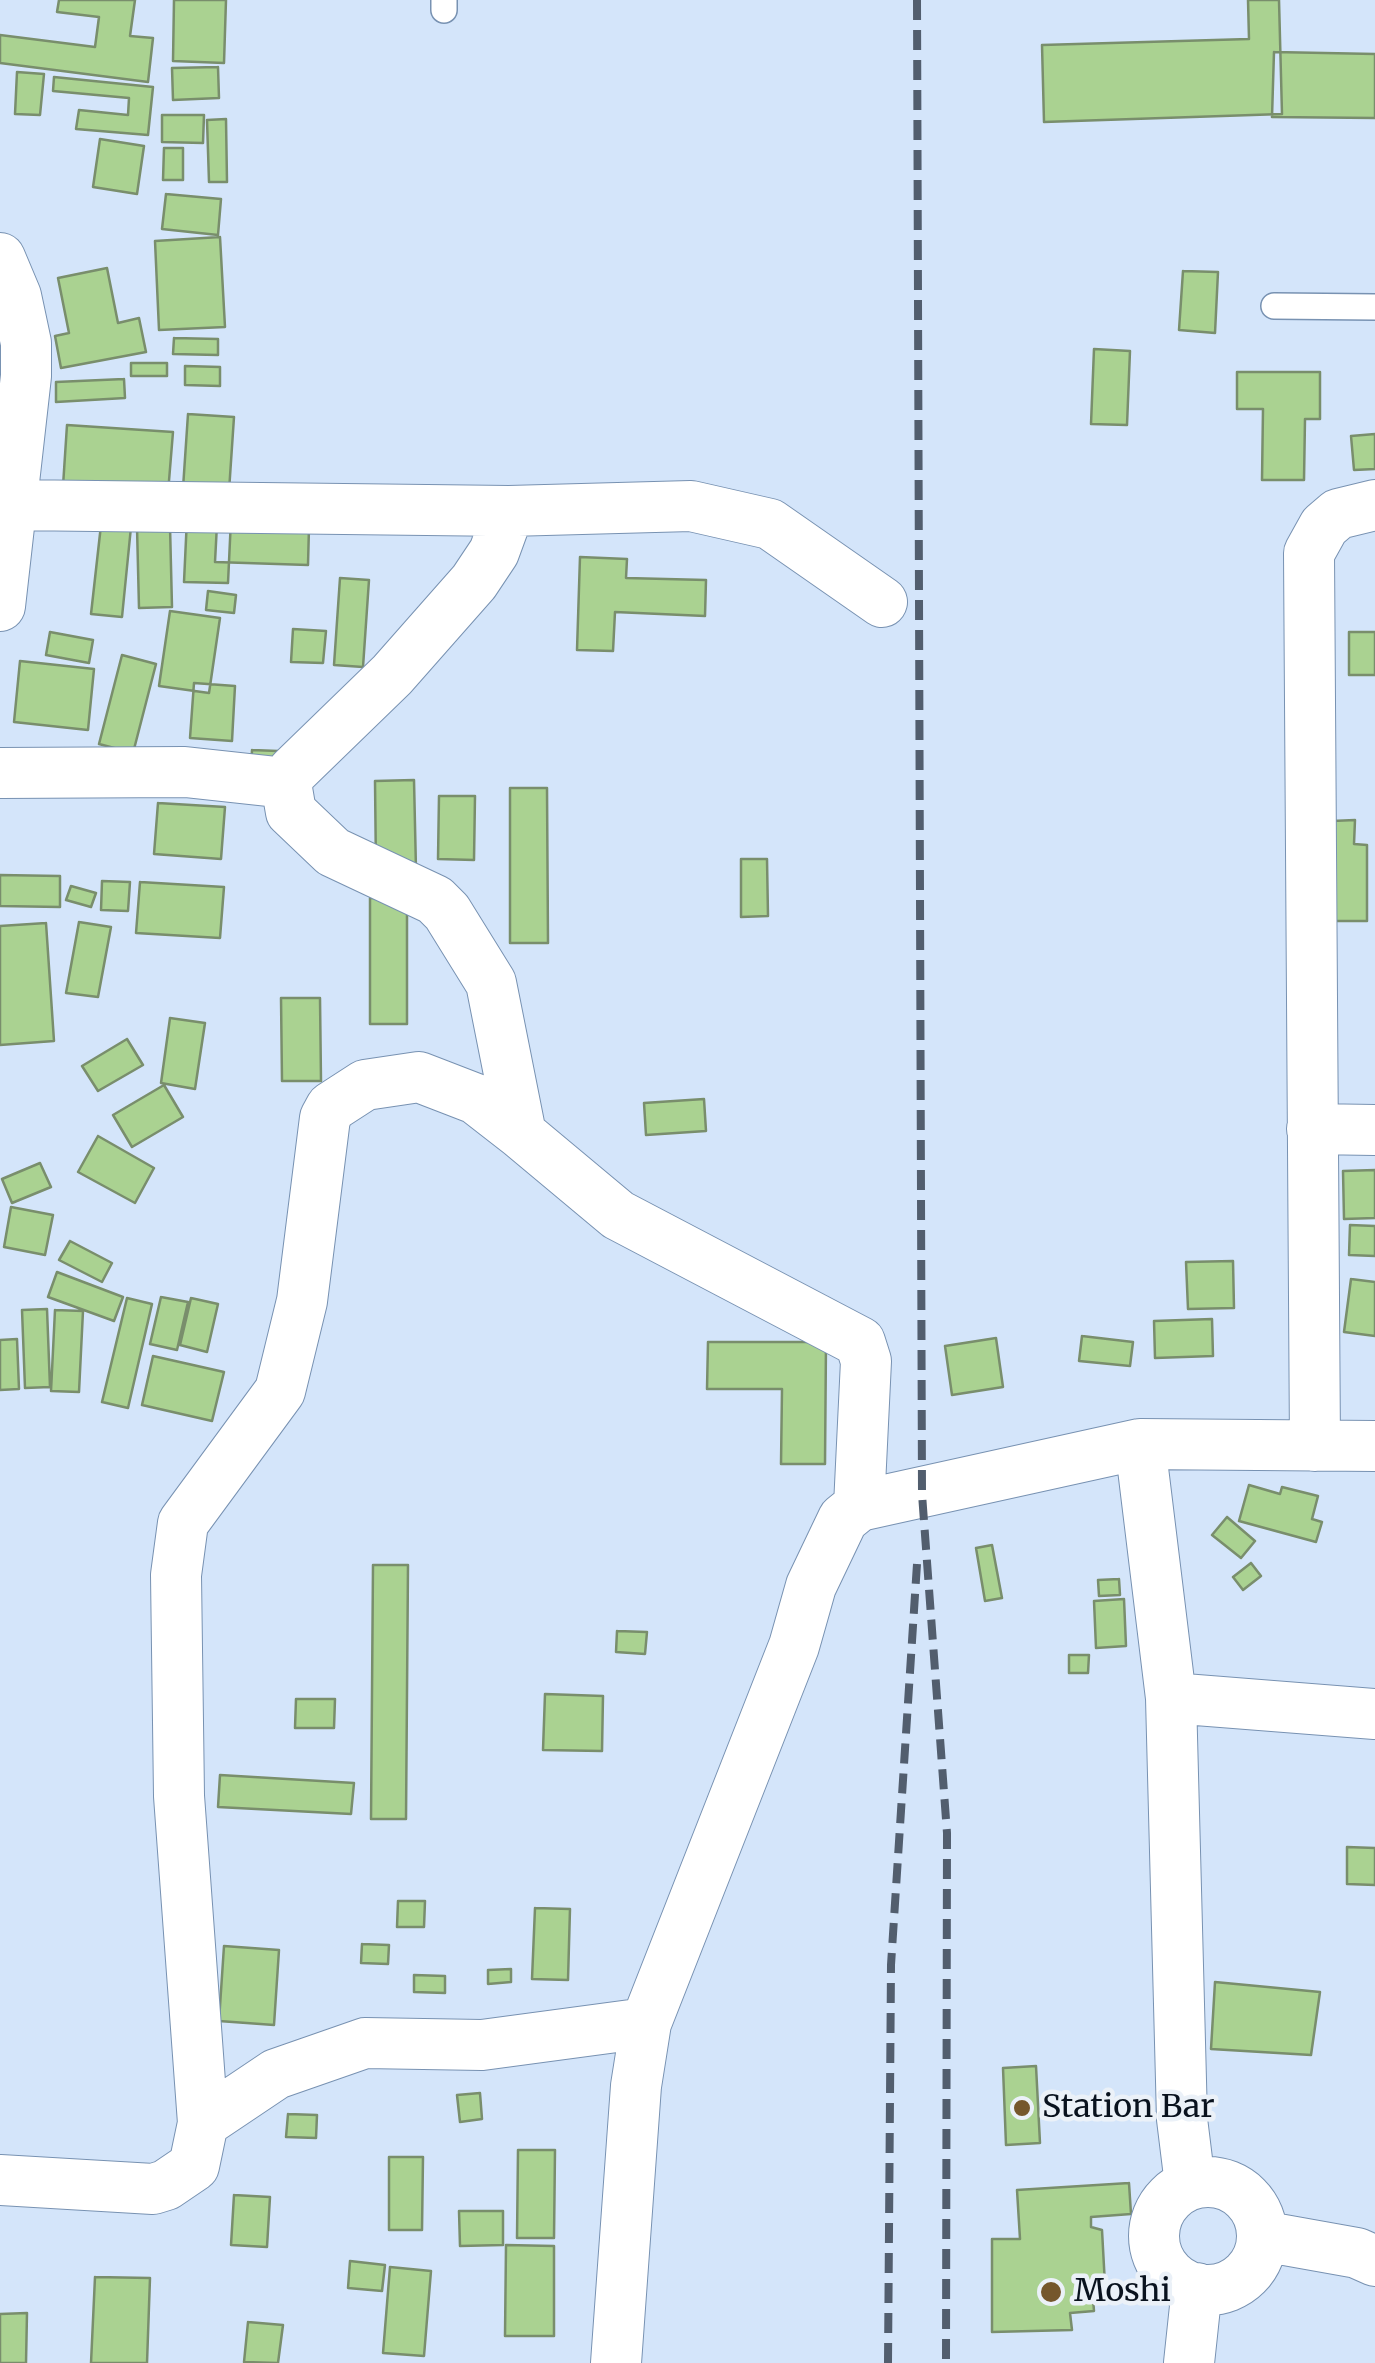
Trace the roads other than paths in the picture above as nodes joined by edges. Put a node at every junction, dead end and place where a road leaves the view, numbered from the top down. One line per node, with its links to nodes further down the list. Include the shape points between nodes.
1 (0, 258): 4 (street, via 26,342)
2 (1274, 306): 3 (lane)
3 (1375, 307)
4 (13, 505): 6 (street); 8 (street)
5 (1375, 505): 11 (street, via 1338,514 1309,553)
6 (509, 512): 7 (street, via 722,510 770,524); 10 (street, via 474,582)
7 (882, 602)
8 (0, 606)
9 (0, 773): 10 (street, via 185,772)
10 (286, 783): 13 (street, via 290,812 318,840 362,869 436,900 447,912 491,983)
11 (1312, 1129): 12 (street); 15 (street)
12 (1375, 1130)
13 (521, 1134): 17 (street, via 618,1214 860,1342 866,1361); 21 (street, via 476,1099 419,1077 365,1085 331,1107 302,1302 280,1391 183,1523 176,1574 179,1796)
14 (1140, 1444): 15 (street); 17 (street); 18 (street)
15 (1315, 1446): 16 (street)
16 (1375, 1446)
17 (859, 1506): 20 (street, via 830,1538)
18 (1171, 1698): 19 (street); 23 (street, via 1182,2120)
19 (1375, 1714)
20 (646, 2023): 21 (street, via 482,2045 365,2043 276,2074); 27 (street)
21 (203, 2123): 22 (street, via 194,2166 166,2185)
22 (0, 2180)
23 (1190, 2184): 24 (street, via 1240,2191 1259,2218); 26 (street, via 1162,2206 1153,2240 1167,2272)
24 (1262, 2236): 25 (street); 26 (street, via 1242,2278)
25 (1375, 2261)
26 (1197, 2288): 28 (street)
27 (616, 2363)
28 (1189, 2363)

